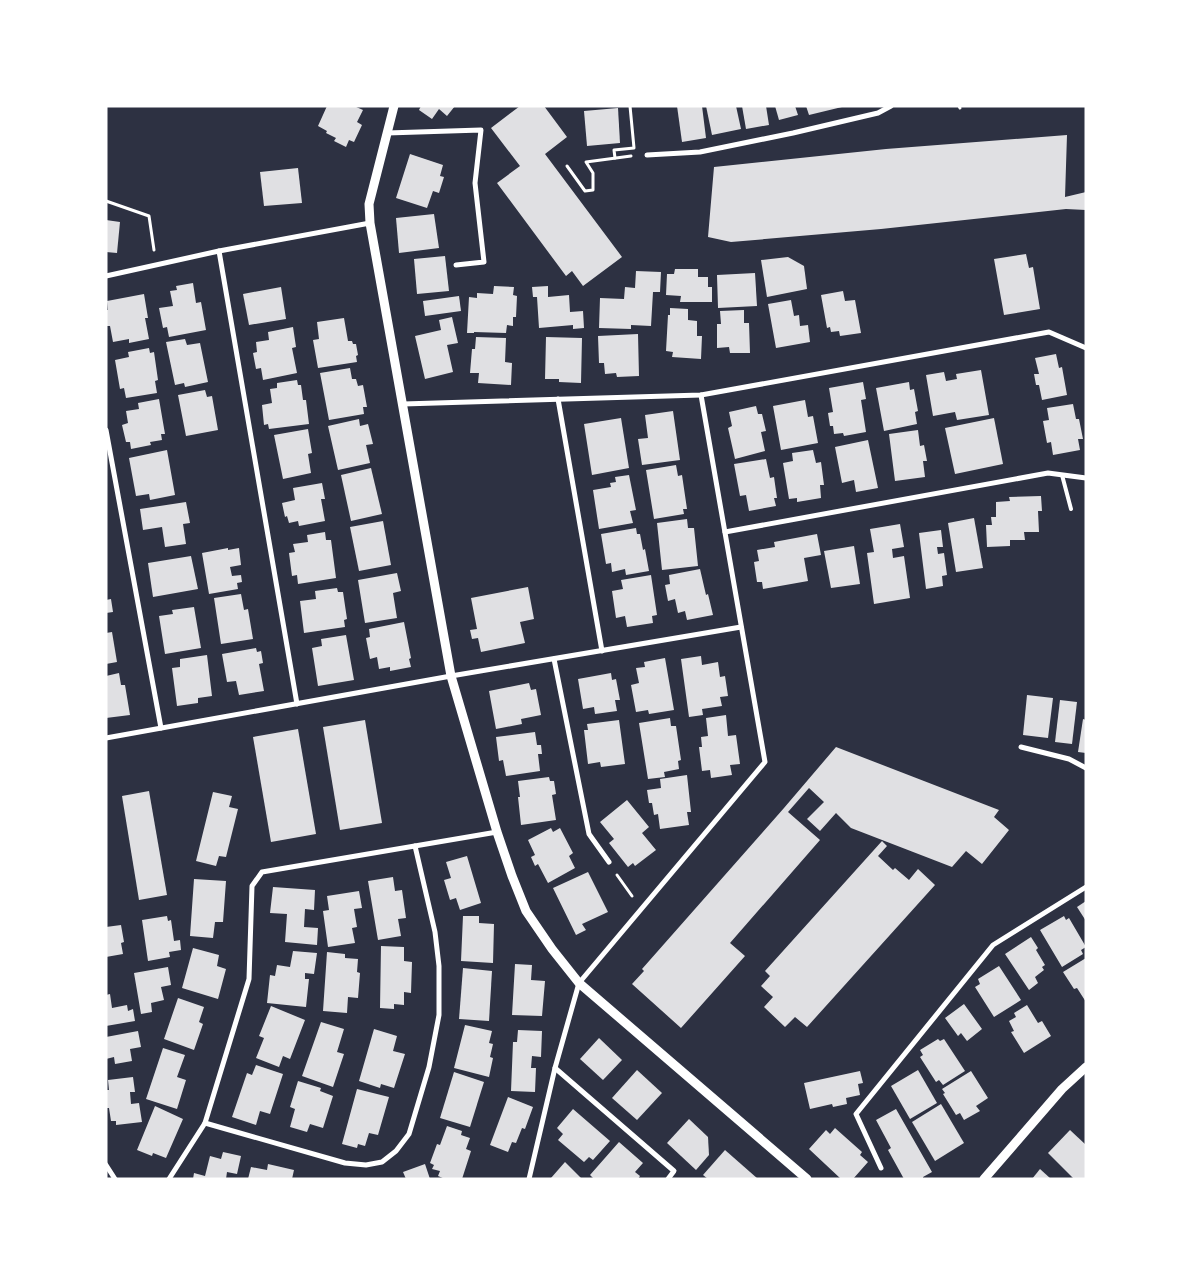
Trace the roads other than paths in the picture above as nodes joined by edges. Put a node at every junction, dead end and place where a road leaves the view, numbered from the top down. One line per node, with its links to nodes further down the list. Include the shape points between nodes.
1 (394, 106): 3 (street)
2 (891, 106): 4 (street, via 878,113 700,152)
3 (387, 133): 5 (street, via 369,204); 7 (street, via 481,130 475,183 484,262)
4 (647, 154)
5 (370, 223): 6 (street); 12 (street)
6 (219, 251): 8 (street); 22 (street)
7 (456, 265)
8 (106, 276)
9 (1086, 348): 10 (street, via 1049,332)
10 (700, 395): 11 (street); 17 (street)
11 (558, 399): 12 (street); 19 (street)
12 (402, 404): 21 (street)
13 (106, 430): 23 (street)
14 (1062, 475): 15 (street); 16 (lane); 17 (street, via 1048,473)
15 (1086, 478)
16 (1070, 509)
17 (724, 532): 18 (street)
18 (741, 627): 19 (street); 31 (street, via 765,762)
19 (602, 651): 20 (street)
20 (554, 659): 21 (street); 29 (street, via 589,834)
21 (451, 676): 22 (street); 27 (street)
22 (297, 704): 23 (street)
23 (161, 728): 24 (street)
24 (106, 738)
25 (1021, 747): 26 (street, via 1069,759)
26 (1086, 768)
27 (497, 832): 28 (street); 31 (street, via 526,911)
28 (416, 846): 34 (street, via 262,872 252,886 249,979); 34 (street, via 435,932 439,966 438,1016 429,1067 409,1134 382,1162 366,1165)
29 (609, 862)
30 (1086, 887): 36 (street, via 993,945 856,1114)
31 (579, 983): 33 (street); 41 (street)
32 (1086, 1067): 42 (street, via 1062,1089)
33 (555, 1068): 39 (street); 40 (street, via 674,1171)
34 (205, 1123): 38 (street)
35 (106, 1165): 37 (street)
36 (881, 1168)
37 (115, 1179)
38 (168, 1179)
39 (529, 1179)
40 (668, 1179)
41 (807, 1179)
42 (984, 1179)

